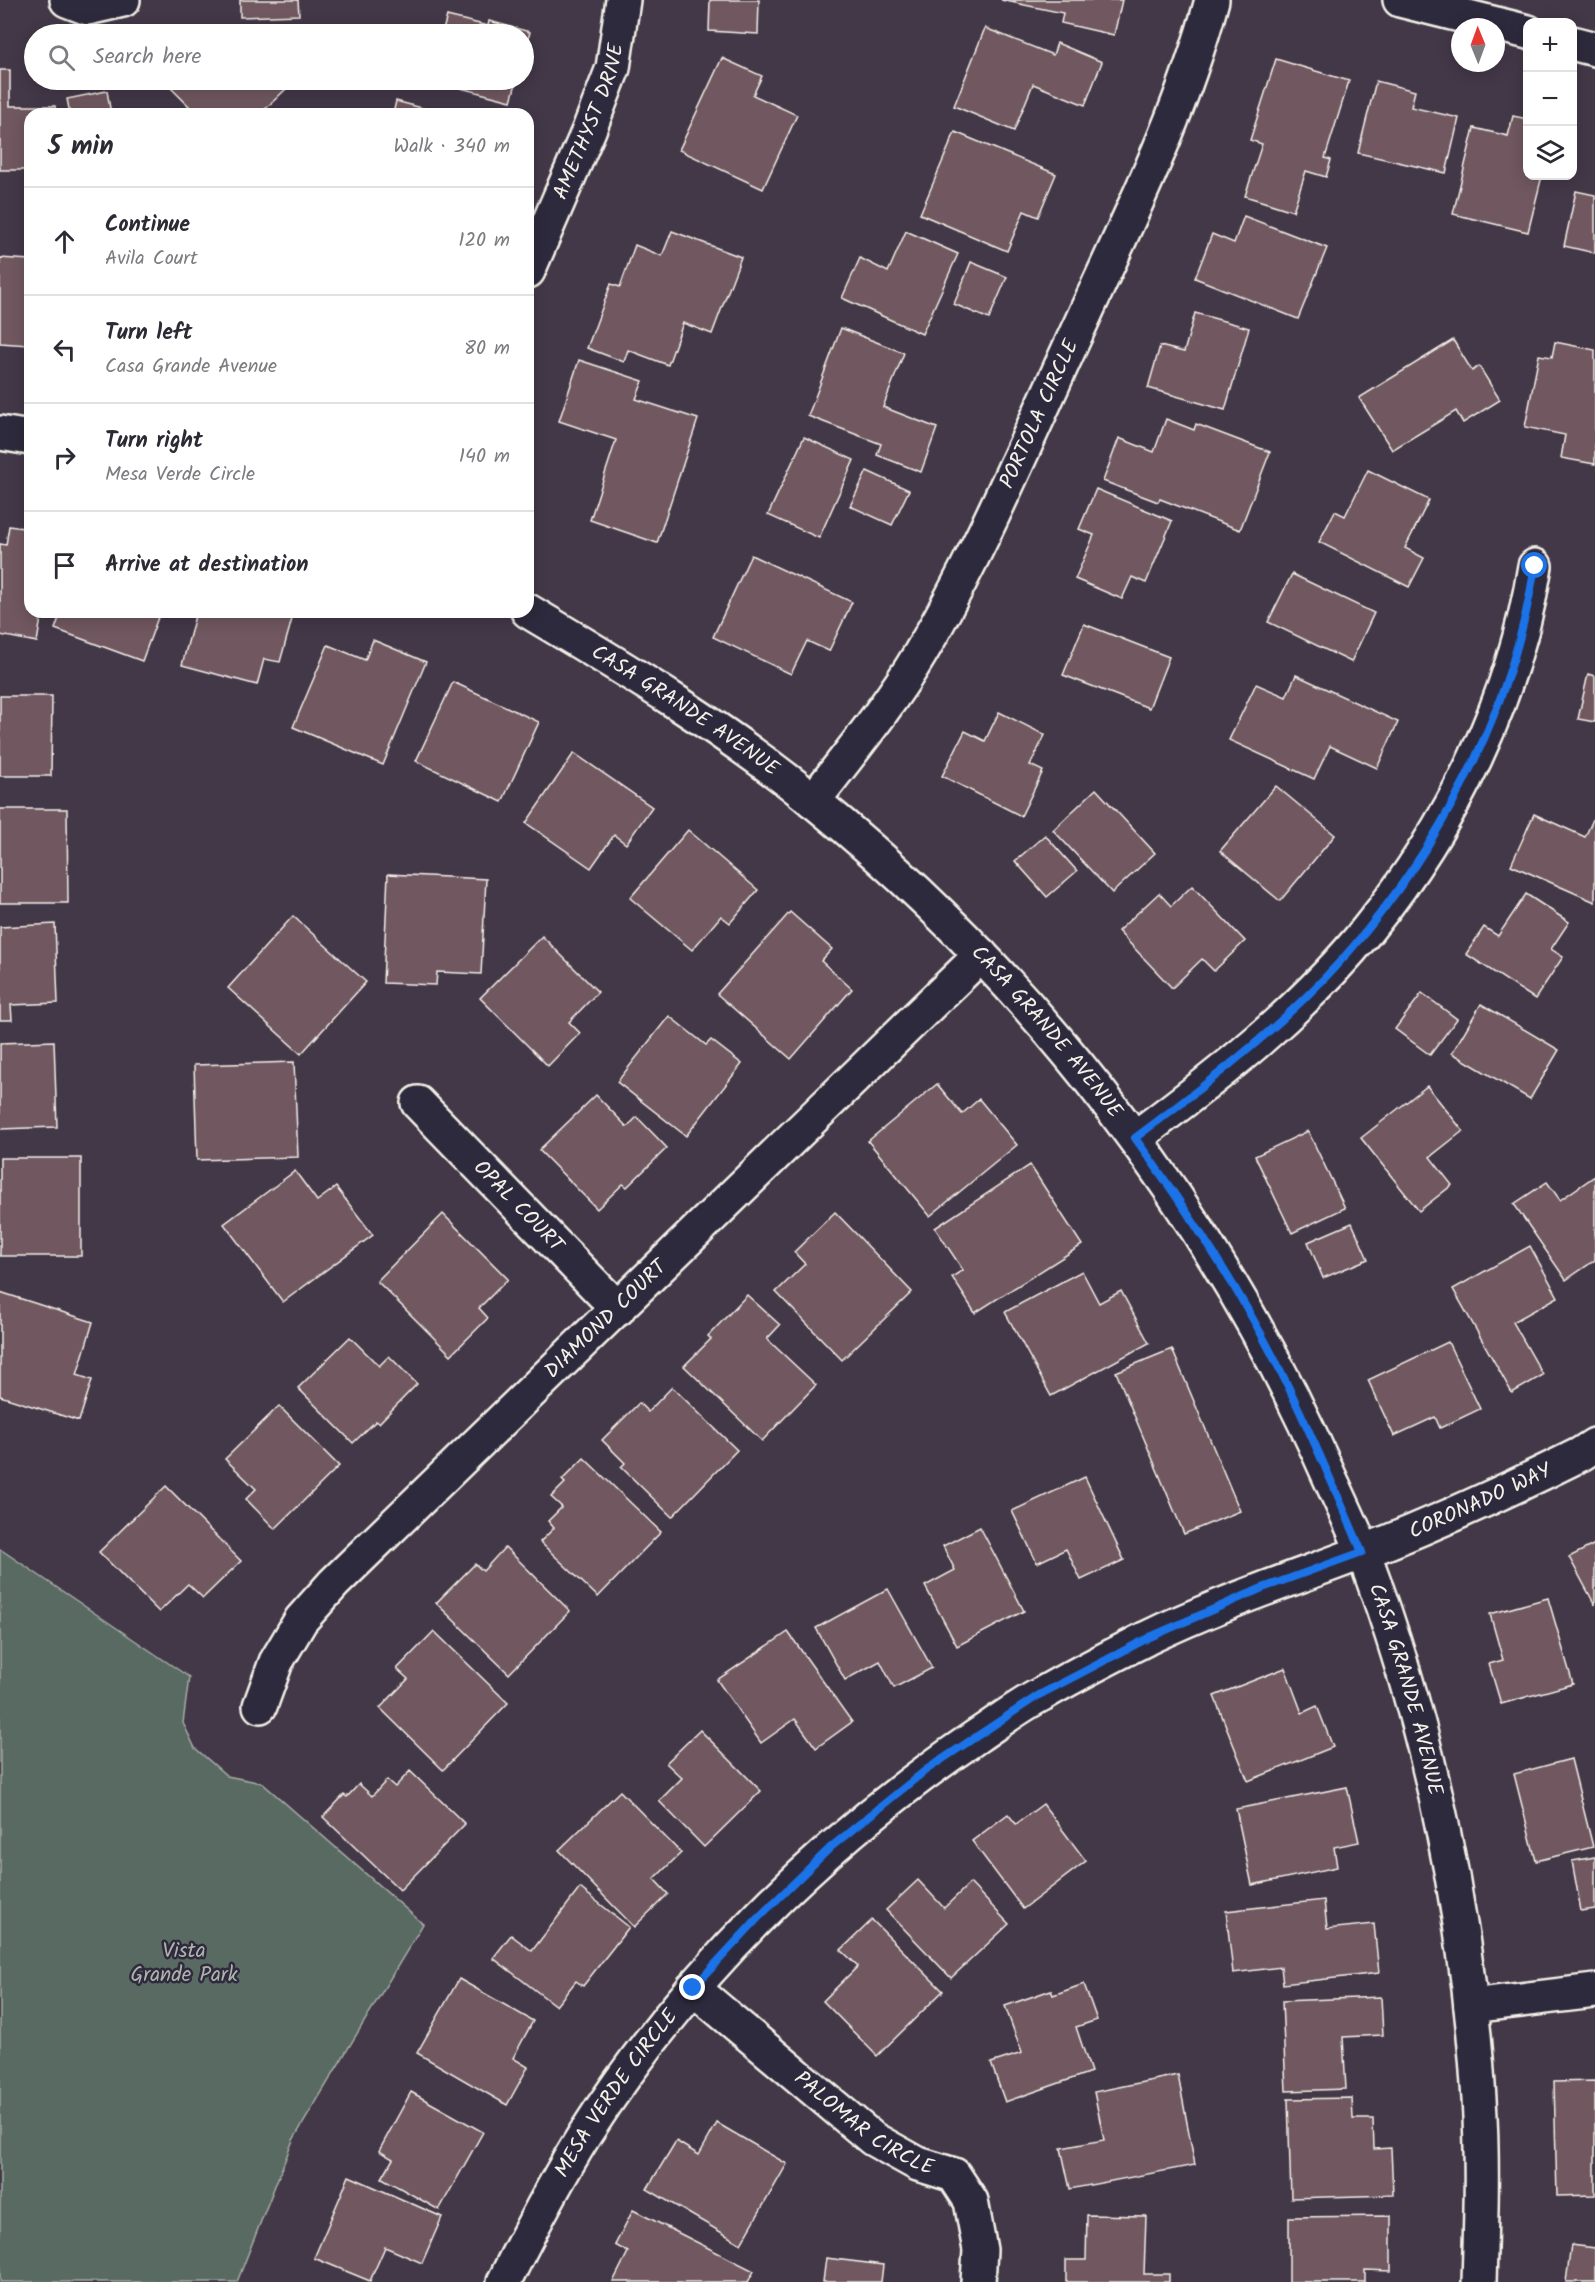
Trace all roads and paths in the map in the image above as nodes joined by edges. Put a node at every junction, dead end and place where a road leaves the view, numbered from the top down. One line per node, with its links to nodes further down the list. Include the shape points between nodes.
1 (68, 0): 2 (street, via 88,8)
2 (123, 0)
3 (623, 0): 9 (street, AMETHYST DRIVE, via 613,68)
4 (1212, 0): 14 (street, PORTOLA CIRCLE, via 1189,76 1132,211 962,580 918,656)
5 (1400, 0): 6 (street)
6 (1523, 31)
7 (1577, 44): 8 (street)
8 (1595, 49)
9 (534, 257)
10 (0, 433): 11 (street)
11 (24, 437)
12 (1535, 566): 17 (street, via 1517,651 1482,743 1437,830 1402,882 1367,930 1297,1004 1203,1088)
13 (534, 615): 14 (street, CASA GRANDE AVENUE, via 660,691)
14 (813, 801): 15 (street, CASA GRANDE AVENUE, via 903,879)
15 (981, 955): 17 (street, CASA GRANDE AVENUE, via 1091,1080); 18 (street, DIAMOND COURT)
16 (418, 1103): 18 (street, OPAL COURT)
17 (1135, 1138): 20 (street, CASA GRANDE AVENUE, via 1206,1242 1283,1376)
18 (618, 1309): 21 (street, DIAMOND COURT, via 334,1583 301,1620 276,1662)
19 (1595, 1445): 20 (street, CORONADO WAY, via 1487,1500)
20 (1362, 1552): 22 (street, MESA VERDE CIRCLE, via 1260,1589 1150,1637 1039,1695 926,1770 831,1847); 24 (street, CASA GRANDE AVENUE, via 1399,1660 1443,1828)
21 (260, 1706)
22 (693, 1988): 25 (street, MESA VERDE CIRCLE, via 585,2134); 26 (street, PALOMAR CIRCLE, via 873,2139 918,2164 954,2175 971,2200 980,2250)
23 (1595, 1991): 24 (street)
24 (1471, 2006): 27 (street, CASA GRANDE AVENUE, via 1479,2100)
25 (504, 2282)
26 (978, 2282)
27 (1479, 2282)

